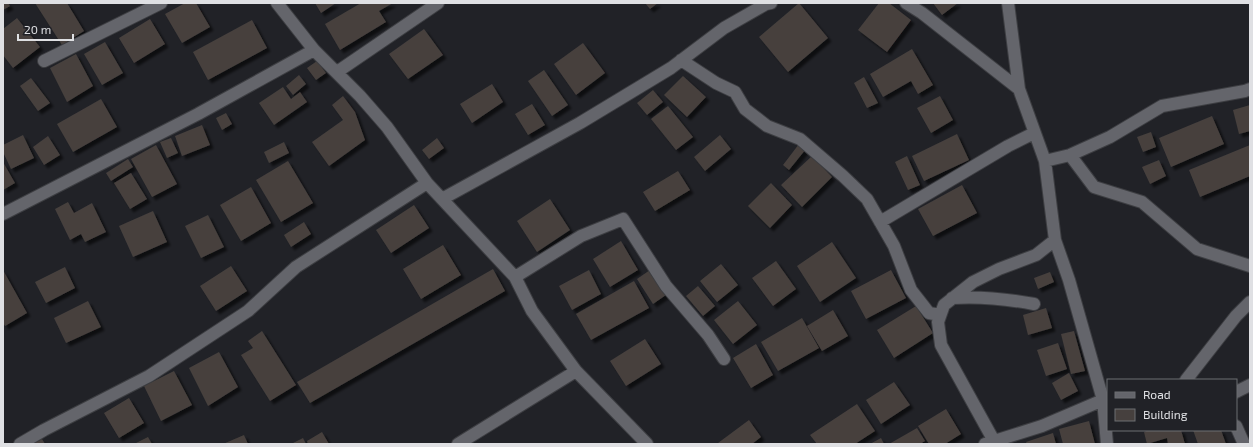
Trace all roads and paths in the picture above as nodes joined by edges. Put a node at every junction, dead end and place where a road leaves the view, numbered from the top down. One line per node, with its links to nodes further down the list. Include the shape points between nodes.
1 (161, 3): 10 (street)
2 (277, 3): 8 (street)
3 (438, 3): 11 (street)
4 (771, 3): 7 (street)
5 (906, 3): 12 (street)
6 (1011, 5): 12 (street)
7 (752, 6): 9 (street)
8 (314, 50): 11 (street); 19 (street, via 198,114)
9 (681, 60): 18 (street, via 580,123); 20 (street, via 735,92 745,109 767,126 800,139 867,199)
10 (44, 62)
11 (337, 72): 17 (street, via 387,127)
12 (1019, 89): 14 (street)
13 (1250, 89): 15 (street, via 1162,106 1110,137)
14 (1034, 132): 16 (street); 20 (street)
15 (1070, 155): 16 (street); 22 (street, via 1094,187 1142,202 1197,249)
16 (1044, 161): 21 (street)
17 (427, 183): 18 (street); 37 (street, via 296,268 248,312 149,376)
18 (442, 199): 23 (street)
19 (3, 214)
20 (880, 222): 27 (street, via 894,246 911,290 929,313)
21 (1055, 240): 24 (street, via 1036,255 973,282); 33 (street)
22 (1250, 266)
23 (515, 277): 28 (street, via 581,236 623,219 666,286 708,335); 29 (street, via 532,311)
24 (952, 298): 26 (street, via 1010,299); 27 (street, via 944,304)
25 (1250, 302): 30 (street)
26 (1034, 304)
27 (940, 315): 36 (street, via 938,322 941,345)
28 (724, 359)
29 (576, 371): 38 (street); 39 (street)
30 (1187, 379)
31 (1250, 385): 32 (street)
32 (1237, 392)
33 (1103, 400): 34 (street); 36 (street, via 1042,426)
34 (1106, 413): 40 (street)
35 (1237, 428): 41 (street)
36 (990, 443)
37 (20, 444)
38 (458, 444)
39 (647, 444)
40 (1106, 444)
41 (1244, 444)

